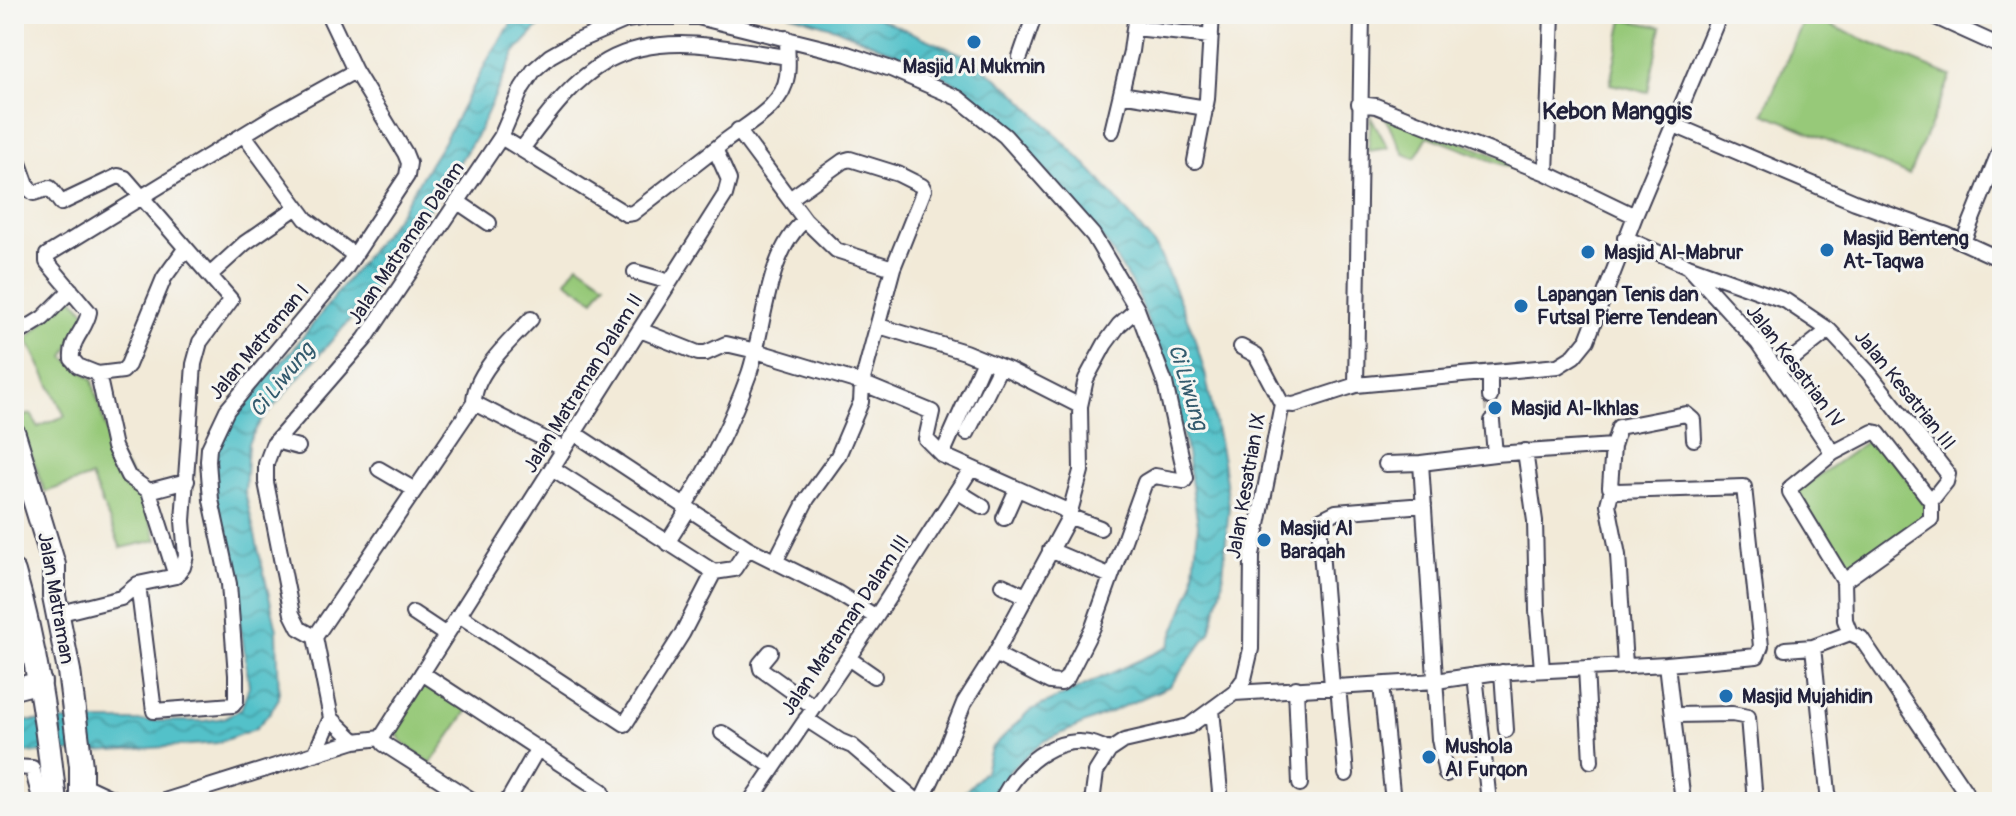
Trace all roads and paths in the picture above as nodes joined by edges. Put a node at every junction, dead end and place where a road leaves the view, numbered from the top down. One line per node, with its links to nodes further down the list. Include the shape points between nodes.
1 (328, 14): 14 (street, Jalan Matraman I)
2 (1035, 14): 13 (street)
3 (1212, 14): 9 (street)
4 (1362, 14): 16 (street)
5 (1552, 14): 28 (street)
6 (1720, 14): 18 (street, Jalan Kesatrian IX)
7 (1929, 14): 11 (street)
8 (1135, 21): 9 (street); 15 (street)
9 (1211, 36): 17 (street)
10 (787, 38): 12 (street); 22 (street, Jalan Matraman Dalam, via 698,17 626,20 573,43 534,70); 47 (street, Jalan Matraman Dalam, via 862,59 958,98 1005,136 1093,235)
11 (2002, 47)
12 (787, 57): 19 (street, via 785,87 776,101); 26 (street, via 692,44 649,46 607,61 581,81)
13 (1020, 57)
14 (355, 71): 21 (street); 39 (street, Jalan Matraman I, via 409,163 403,187)
15 (1121, 94): 17 (street); 20 (street)
16 (1359, 104): 28 (street, via 1376,106); 61 (street)
17 (1206, 108): 27 (street)
18 (1672, 124): 33 (street, Jalan Kesatrian IX); 37 (street)
19 (738, 130): 24 (street); 30 (street)
20 (1112, 131)
21 (244, 135): 29 (street); 32 (street)
22 (501, 137): 26 (street); 31 (street, Jalan Matraman Dalam)
23 (2002, 145): 37 (street)
24 (719, 146): 26 (street, via 626,214); 45 (street, Jalan Matraman Dalam II, via 716,155 729,186)
25 (14, 149): 29 (street, via 34,193 49,187 61,203 118,176)
26 (522, 149)
27 (1195, 161)
28 (1546, 173): 33 (street)
29 (142, 198): 38 (street); 46 (street, via 49,252 47,262)
30 (791, 198): 34 (street); 42 (street, via 850,159 922,186)
31 (458, 202): 35 (street); 71 (street, Jalan Matraman Dalam, via 365,339)
32 (297, 207): 39 (street, via 314,227); 44 (street)
33 (1635, 216): 36 (street, Jalan Kesatrian IX)
34 (805, 220): 42 (street, via 836,250); 54 (street, via 779,259)
35 (489, 223)
36 (1625, 238): 41 (street, Jalan Kesatrian III); 58 (street, Jalan Kesatrian IX, via 1587,340 1574,356 1558,366)
37 (1963, 242): 40 (street)
38 (185, 249): 44 (street); 59 (street, via 160,286 128,365 123,371)
39 (354, 255): 107 (street, Jalan Matraman I, via 227,410 209,448 211,500 229,584 235,703 154,711)
40 (1995, 258)
41 (1688, 266): 51 (street, Jalan Kesatrian III, via 1786,301); 57 (street, Jalan Kesatrian IV)
42 (893, 268): 49 (street)
43 (635, 272): 45 (street)
44 (211, 274): 85 (street, via 230,297 197,350)
45 (670, 282): 50 (street, Jalan Matraman Dalam II)
46 (71, 290): 52 (street, via 43,318); 59 (street, via 89,312 72,344 72,359)
47 (1137, 309): 65 (street, via 1105,344 1086,379); 105 (street, Jalan Matraman Dalam, via 1165,383 1186,478 1155,476 1145,482)
48 (531, 319): 63 (street, via 478,383)
49 (879, 326): 55 (street); 60 (street)
50 (640, 330): 54 (street, via 698,353 726,344); 67 (street, Jalan Matraman Dalam II)
51 (1829, 330): 57 (street); 91 (street, Jalan Kesatrian III, via 1948,474)
52 (14, 336)
53 (1241, 347): 64 (street, via 1260,360)
54 (756, 351): 60 (street); 94 (street, via 725,434)
55 (984, 360): 56 (street); 78 (street)
56 (1000, 367): 65 (street); 68 (street)
57 (1777, 371): 76 (street, Jalan Kesatrian IV)
58 (1490, 373): 61 (street, Jalan Kesatrian IX); 62 (street)
59 (98, 374): 89 (street, via 123,468)
60 (862, 383): 78 (street, via 932,412 926,439); 101 (street, via 861,402 838,456 807,499)
61 (1356, 385): 64 (street, Jalan Kesatrian IX)
62 (1490, 397)
63 (474, 403): 74 (street); 88 (street)
64 (1282, 404): 136 (street, Jalan Kesatrian IX, via 1252,555 1250,661)
65 (1080, 406): 95 (street, via 1081,471)
66 (1492, 421): 77 (street)
67 (574, 433): 74 (street, Jalan Matraman Dalam II); 94 (street)
68 (967, 433)
69 (14, 434): 110 (main road, Jalan Matraman, via 54,565)
70 (1694, 439): 72 (street, via 1693,420 1686,414 1619,427)
71 (276, 441): 73 (street); 116 (street, Jalan Matraman Dalam, via 266,473 276,542 292,614 299,628)
72 (1613, 446): 75 (street); 87 (street)
73 (298, 447)
74 (564, 449): 81 (street, Jalan Matraman Dalam II)
75 (1525, 451): 77 (street); 125 (street, via 1535,521)
76 (1833, 453): 91 (street, via 1878,433); 106 (street, Jalan Kesatrian IV, via 1790,492)
77 (1495, 454): 79 (street)
78 (942, 455): 83 (street)
79 (1421, 463): 80 (street); 92 (street)
80 (1386, 464)
81 (552, 468): 98 (street); 112 (street, Jalan Matraman Dalam II)
82 (379, 469): 88 (street)
83 (971, 469): 86 (street); 90 (street, Jalan Matraman Dalam III)
84 (14, 481): 110 (main road)
85 (187, 481): 89 (street); 102 (street, via 186,556)
86 (1017, 489): 95 (street); 96 (street)
87 (1612, 489): 122 (street, via 1745,487 1760,652); 123 (street, via 1608,504 1618,555)
88 (415, 490): 116 (street)
89 (149, 491): 102 (street)
90 (957, 491): 93 (street); 113 (street, Jalan Matraman Dalam III)
91 (1931, 501): 106 (street, Jalan Kesatrian III, via 1930,521)
92 (1424, 505): 130 (street); 132 (street, via 1336,512 1320,520)
93 (983, 507)
94 (686, 509): 98 (street); 99 (street)
95 (1068, 515): 97 (street); 100 (street)
96 (1004, 518)
97 (1100, 528)
98 (667, 543): 104 (street)
99 (748, 548): 101 (street); 104 (street, via 734,569)
100 (1050, 550): 105 (street); 109 (street)
101 (775, 562): 113 (street)
102 (180, 571): 107 (street)
103 (14, 572): 135 (main road, Jalan Matraman)
104 (714, 572): 112 (street, via 625,724)
105 (1111, 576): 120 (street, Jalan Matraman Dalam, via 1093,627 1061,683)
106 (1844, 581): 114 (street, Jalan Kesatrian IV)
107 (138, 584): 110 (street, via 121,598)
108 (1002, 585): 109 (street)
109 (1026, 596): 120 (street)
110 (55, 605): 153 (main road, Jalan Matraman, via 72,691)
111 (413, 613): 115 (street)
112 (459, 615): 115 (street, Jalan Matraman Dalam II)
113 (876, 617): 121 (street, Jalan Matraman Dalam III)
114 (1850, 633): 117 (street); 172 (street, via 1861,638)
115 (446, 635): 127 (street, Jalan Matraman Dalam II)
116 (315, 637): 140 (street, Jalan Matraman Dalam)
117 (1813, 647): 118 (street); 171 (street)
118 (1785, 649)
119 (770, 652): 138 (street, via 761,669)
120 (995, 654): 163 (street, via 964,703)
121 (848, 658): 129 (street); 138 (street, Jalan Matraman Dalam III)
122 (1667, 664): 123 (street); 139 (street)
123 (1625, 665): 124 (street)
124 (1586, 668): 125 (street); 148 (street)
125 (1542, 669): 126 (street)
126 (1502, 672): 128 (street); 141 (street)
127 (422, 673): 143 (street, Jalan Matraman Dalam II); 145 (street)
128 (1475, 675): 130 (street); 168 (street)
129 (874, 676)
130 (1436, 681): 131 (street); 152 (street)
131 (1381, 685): 132 (street); 167 (street)
132 (1335, 686): 133 (street); 151 (street)
133 (1296, 688): 136 (street); 154 (street)
134 (14, 689): 135 (street)
135 (42, 690): 158 (main road, Jalan Matraman)
136 (1234, 693): 137 (street, Jalan Kesatrian IX)
137 (1212, 710): 146 (street, Jalan Kesatrian IX, via 1189,726 1124,741); 166 (street)
138 (810, 713): 150 (street, Jalan Matraman Dalam III); 163 (street)
139 (1675, 715): 169 (street); 170 (street, via 1748,717)
140 (331, 718): 144 (street); 147 (street)
141 (1506, 730)
142 (722, 733): 150 (street)
143 (381, 738): 144 (street); 160 (street)
144 (355, 741): 147 (street)
145 (538, 748): 155 (street); 161 (street)
146 (1109, 751): 164 (street, via 1081,741 1055,746 1016,775); 165 (street, via 1096,772)
147 (315, 754): 156 (street)
148 (1591, 761)
149 (14, 767): 157 (street, via 32,768)
150 (773, 767): 162 (street, Jalan Matraman Dalam III)
151 (1346, 774)
152 (1446, 774)
153 (81, 784): 159 (street)
154 (1300, 784)
155 (602, 791)
156 (168, 801)
157 (41, 802)
158 (55, 802)
159 (120, 802)
160 (475, 802)
161 (507, 802)
162 (750, 802)
163 (919, 802)
164 (1001, 802)
165 (1092, 802)
166 (1221, 802)
167 (1393, 802)
168 (1489, 802)
169 (1683, 802)
170 (1755, 802)
171 (1829, 802)
172 (1972, 802)

